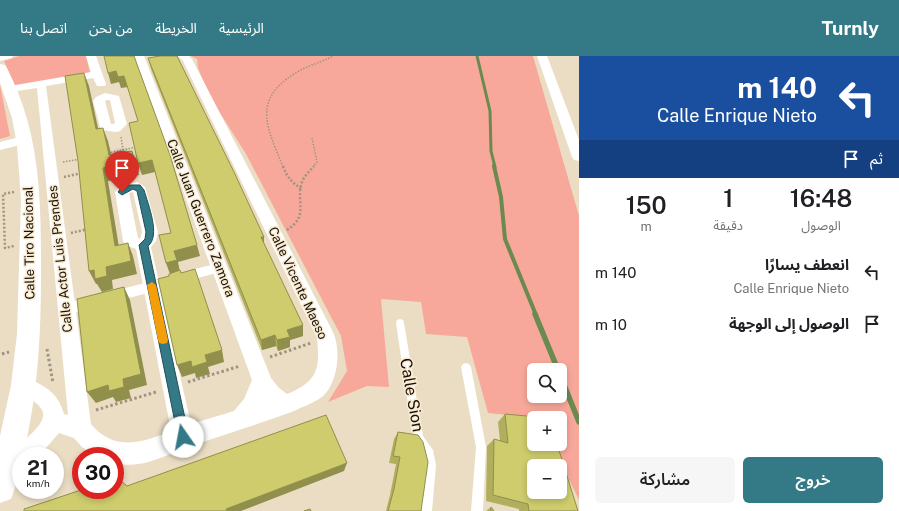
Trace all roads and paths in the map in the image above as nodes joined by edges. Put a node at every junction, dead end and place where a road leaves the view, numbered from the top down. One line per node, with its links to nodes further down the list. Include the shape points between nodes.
1 (8, 56): 7 (street)
2 (91, 56): 9 (street)
3 (139, 56): 14 (street, Calle Juan Guerrero Zamora)
4 (183, 56): 25 (street, Calle Vicente Maeso)
5 (333, 56): 24 (path, via 292,75 279,87 266,106 269,124 286,176)
6 (542, 56): 20 (street)
7 (0, 58)
8 (0, 68): 11 (main road, Calle Tiro Nacional)
9 (98, 74): 11 (street); 12 (street, via 105,96 115,98)
10 (42, 88): 21 (street, Calle Actor Luis Prendes)
11 (10, 89): 15 (main road, Calle Tiro Nacional)
12 (120, 126): 16 (path)
13 (312, 138): 24 (path, via 317,162 304,178)
14 (171, 140): 16 (path); 28 (street, Calle Juan Guerrero Zamora)
15 (9, 143): 23 (main road, Calle Tiro Nacional)
16 (123, 150): 17 (path); 19 (path)
17 (101, 154)
18 (87, 157): 21 (path)
19 (125, 157)
20 (579, 157)
21 (51, 172): 22 (path); 23 (street); 30 (street, Calle Actor Luis Prendes)
22 (89, 172)
23 (28, 182): 27 (path, via 3,194); 36 (main road, Calle Tiro Nacional, via 31,242 29,347)
24 (301, 189): 25 (path, via 302,206 298,221 288,229)
25 (275, 234): 32 (street, Calle Vicente Maeso)
26 (143, 245): 29 (street)
27 (5, 248)
28 (219, 268): 29 (street); 35 (street, Calle Juan Guerrero Zamora)
29 (152, 286): 30 (street); 38 (street)
30 (66, 309): 42 (street, Calle Actor Luis Prendes)
31 (400, 323): 45 (lane, Calle Sion, via 418,438 426,446 431,465)
32 (326, 338): 35 (path); 39 (street, Calle Vicente Maeso, via 328,367 324,377 317,388)
33 (46, 342): 37 (path, via 51,381)
34 (466, 367): 46 (lane, via 481,447)
35 (259, 371): 38 (path); 39 (street, Calle Juan Guerrero Zamora, via 267,390); 40 (street, via 251,406)
36 (24, 386): 41 (street, via 49,401 53,407); 44 (main road, Calle Tiro Nacional)
37 (55, 387)
38 (173, 387): 42 (path); 43 (street)
39 (286, 404): 40 (street, Calle Vicente Maeso)
40 (242, 418): 43 (street, Calle Vicente Maeso)
41 (54, 422): 42 (street); 44 (street, via 43,438)
42 (80, 422): 43 (street, Calle Vicente Maeso, via 86,436 97,445 128,454 143,452)
43 (183, 437)
44 (11, 453)
45 (426, 511)
46 (478, 511)

